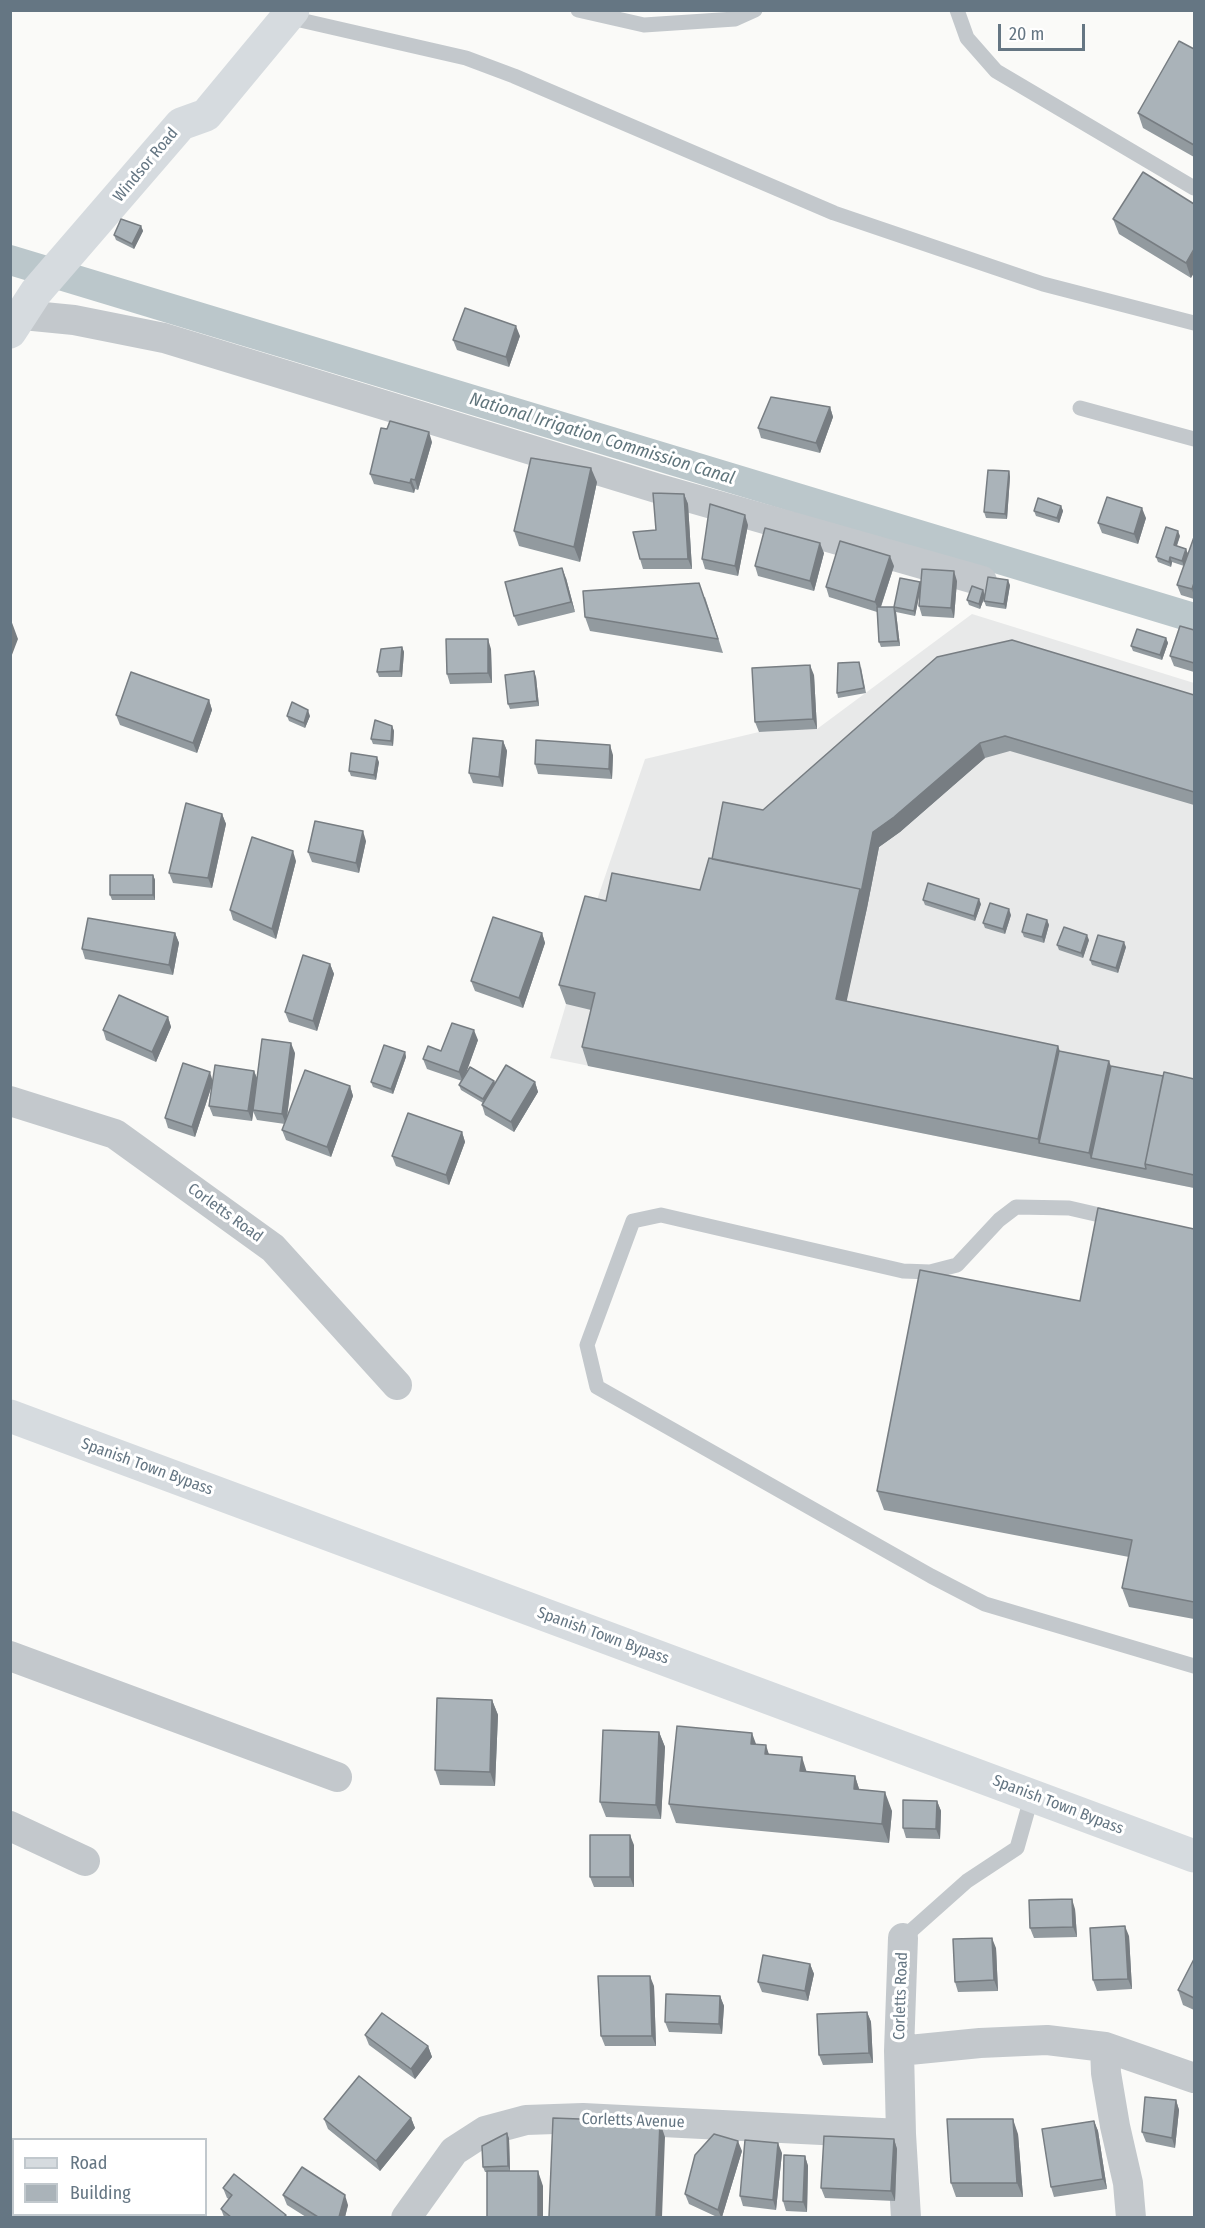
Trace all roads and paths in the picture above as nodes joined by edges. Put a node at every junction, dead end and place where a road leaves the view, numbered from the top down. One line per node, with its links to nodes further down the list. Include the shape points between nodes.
1 (578, 10): 2 (lane, via 644,25 735,19)
2 (755, 10)
3 (957, 10): 5 (lane, via 967,38 996,71)
4 (290, 14): 6 (main road, Windsor Road, via 206,115 181,124); 7 (lane, via 466,58 834,213 1043,284)
5 (1194, 188)
6 (23, 313): 10 (street, via 164,338 656,488)
7 (1194, 323)
8 (1080, 408): 9 (lane)
9 (1194, 439)
10 (982, 581)
11 (10, 1101): 13 (street, Corletts Road, via 114,1134 273,1248)
12 (1126, 1221): 16 (lane, via 1069,1209 1016,1207 957,1265 930,1272 903,1271 661,1215 633,1221 587,1345 597,1387 931,1576 985,1604)
13 (397, 1385)
14 (10, 1416): 18 (main road, Spanish Town Bypass)
15 (10, 1656): 17 (street)
16 (1194, 1666)
17 (337, 1777)
18 (1032, 1795): 20 (main road, Spanish Town Bypass); 22 (lane, Corletts Road, via 1017,1848 967,1881)
19 (10, 1826): 21 (street)
20 (1194, 1856)
21 (85, 1861)
22 (903, 1938): 24 (street, Corletts Road)
23 (1105, 2047): 24 (street, via 1047,2040); 25 (street); 29 (street)
24 (899, 2051): 26 (street, Corletts Road)
25 (1194, 2078)
26 (901, 2134): 27 (street, Corletts Avenue, via 582,2118 526,2120 485,2131 454,2151); 28 (street, Corletts Road)
27 (406, 2217)
28 (906, 2217)
29 (1131, 2217)

